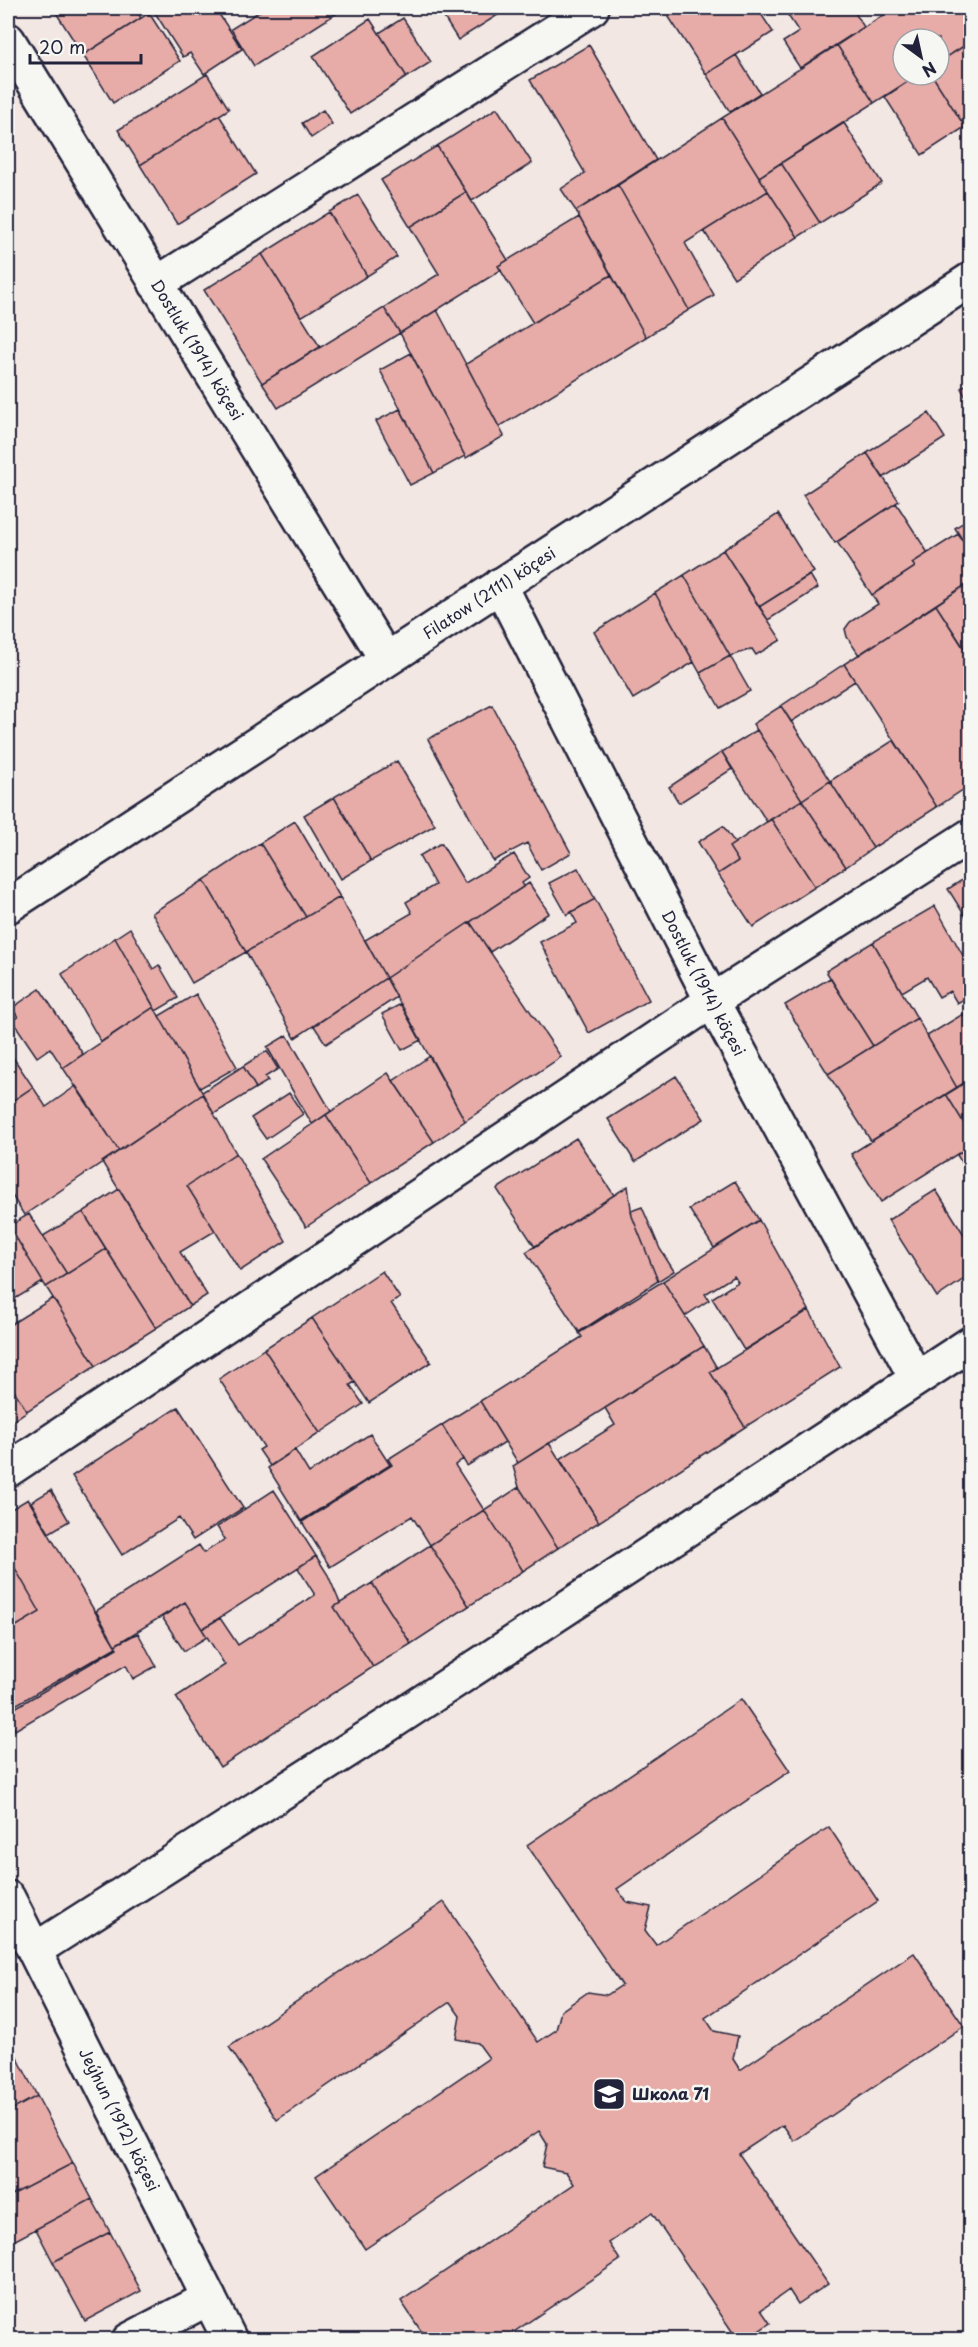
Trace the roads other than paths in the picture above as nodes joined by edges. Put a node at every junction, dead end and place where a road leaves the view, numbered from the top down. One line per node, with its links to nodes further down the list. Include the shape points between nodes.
1 (592, 8): 4 (street)
2 (8, 40): 4 (street, Dostluk (1914) köçesi)
3 (970, 280): 5 (street, Filatow (2111) köçesi)
4 (156, 284): 6 (street, Dostluk (1914) köçesi)
5 (500, 585): 6 (street, Filatow (2111) köçesi); 9 (street, Dostluk (1914) köçesi)
6 (386, 659): 8 (street, Filatow (2111) köçesi)
7 (970, 836): 9 (street)
8 (8, 906)
9 (712, 1001): 11 (street, Dostluk (1914) köçesi); 12 (street)
10 (970, 1344): 11 (street)
11 (916, 1378): 14 (street)
12 (8, 1470)
13 (8, 1898): 14 (street, Jeýhun (1912) köçesi)
14 (35, 1950): 15 (street, Jeýhun (1912) köçesi)
15 (209, 2298): 16 (street); 17 (street, Jeýhun (1912) köçesi)
16 (129, 2340)
17 (230, 2340)

